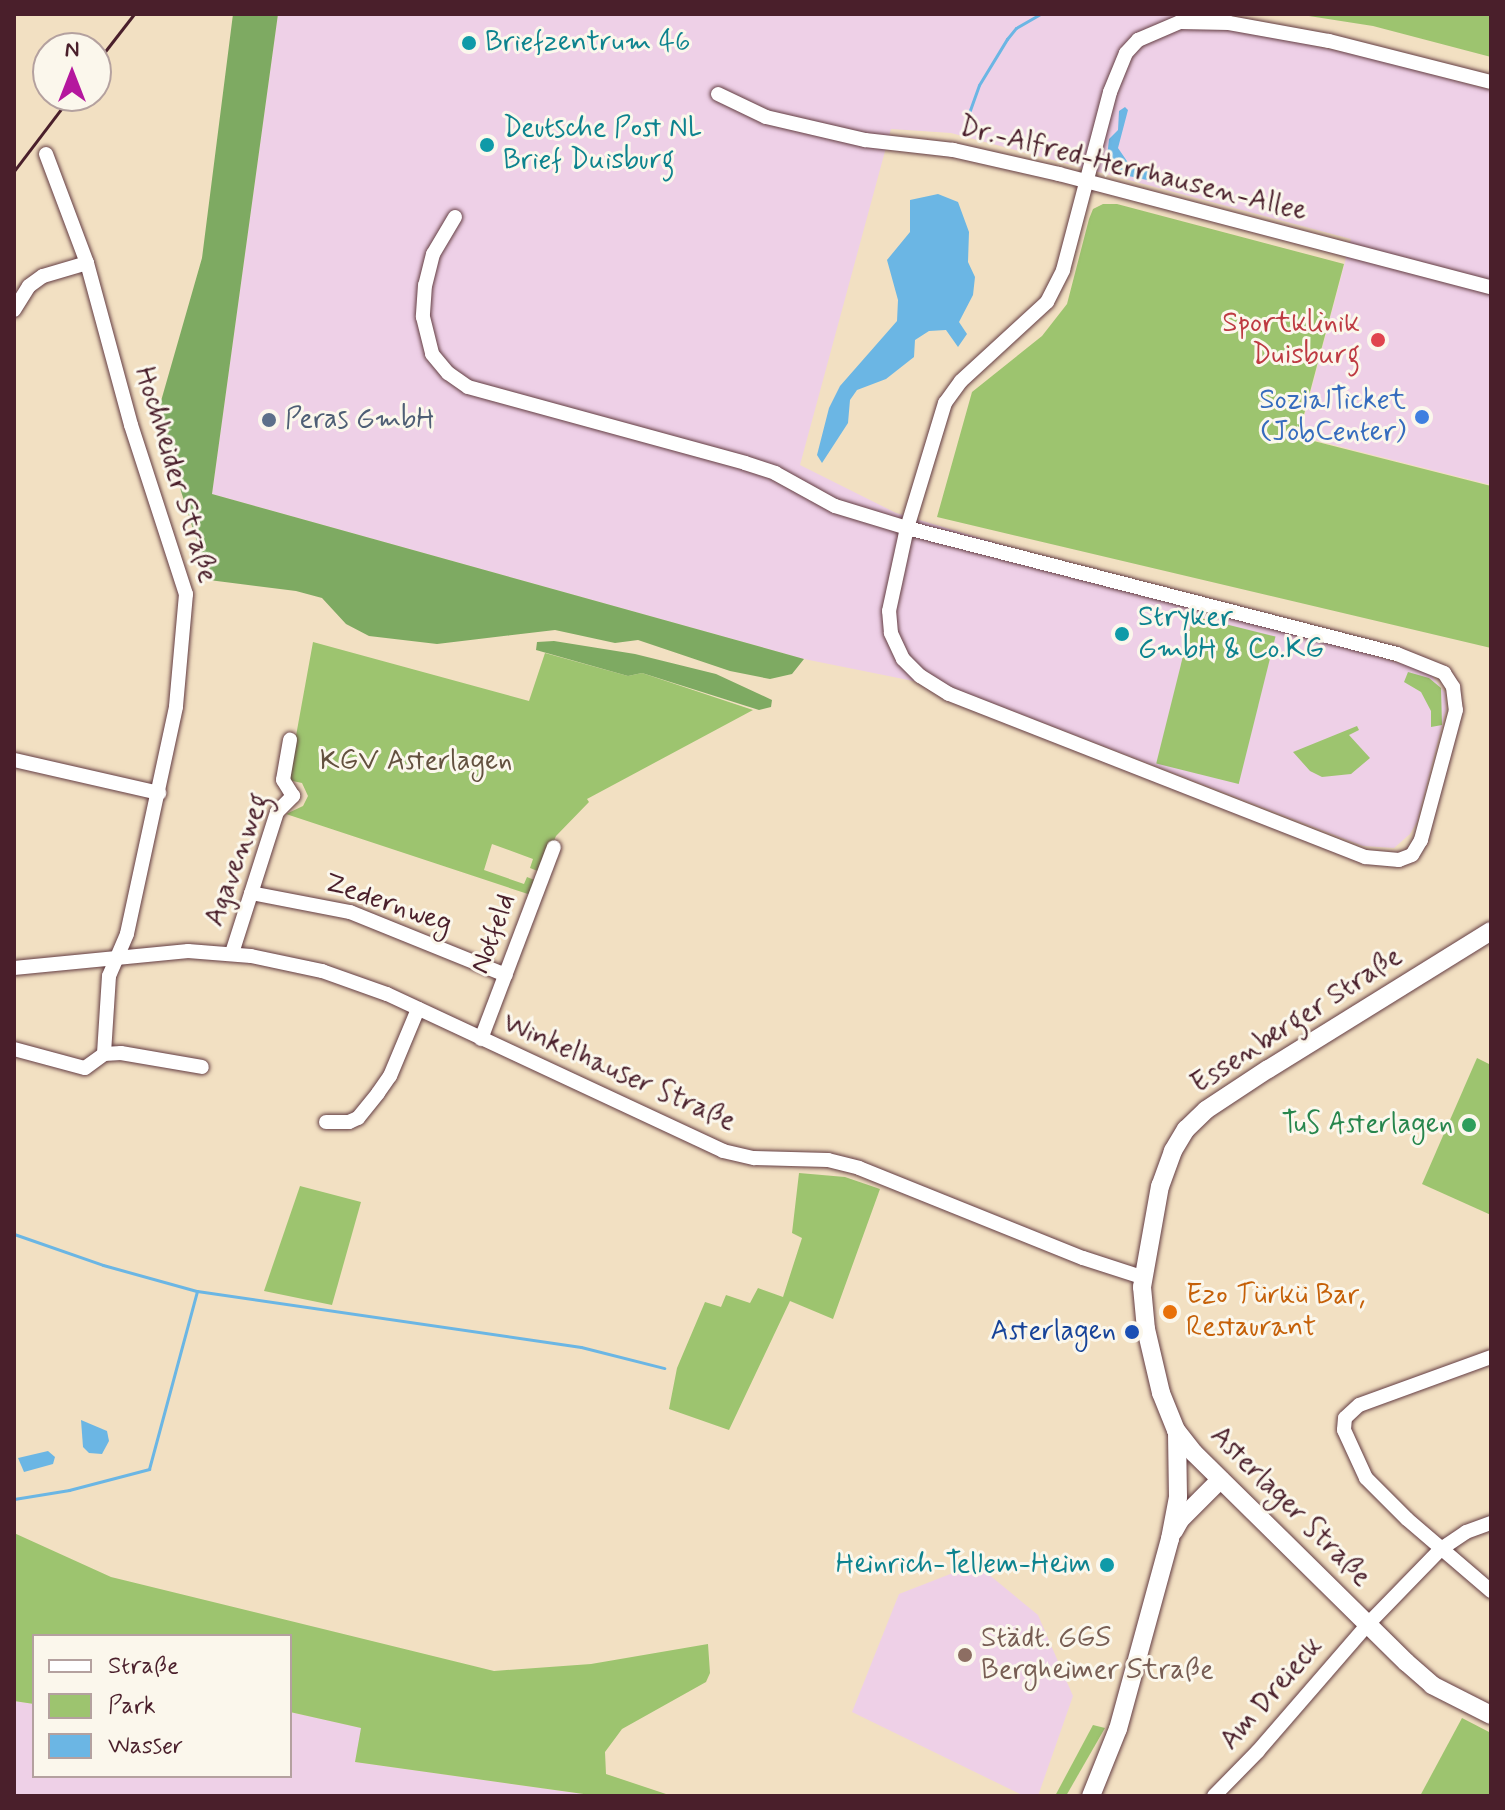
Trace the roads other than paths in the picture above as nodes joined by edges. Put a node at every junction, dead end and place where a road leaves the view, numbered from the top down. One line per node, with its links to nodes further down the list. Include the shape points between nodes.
1 (1491, 82): 4 (street, via 1329,41 1229,23 1180,22 1138,40 1126,53)
2 (718, 94): 4 (street, Dr.-Alfred-Herrhausen-Allee, via 766,117 865,140 953,150)
3 (46, 154): 6 (street, Hochheider Straße)
4 (1086, 181): 7 (street, Dr.-Alfred-Herrhausen-Allee); 9 (street, via 1063,270 1047,302 961,381 945,403)
5 (455, 217): 9 (street, via 433,254 423,317 432,354 468,387 745,463 835,506)
6 (87, 263): 8 (street, via 43,276 29,286); 12 (street, Hochheider Straße, via 131,425 186,594 176,707)
7 (1491, 287)
8 (14, 310)
9 (907, 528): 9 (street, via 891,601 891,633 903,659 920,676 949,694 1365,857 1386,861 1412,855 1427,821 1456,710 1452,683 1444,673 1280,624)
10 (290, 740): 14 (street, Agavenweg, via 283,780 293,796 277,812)
11 (14, 760): 12 (street)
12 (159, 793): 17 (street, Hochheider Straße)
13 (554, 847): 19 (street, Notfeld)
14 (251, 893): 16 (street, Agavenweg); 19 (street, Zedernweg, via 350,912)
15 (1491, 931): 26 (main road, Essenberger Straße, via 1255,1077 1186,1129 1160,1186)
16 (232, 953): 17 (street, Winkelhauser Straße, via 166,950); 20 (street, Winkelhauser Straße, via 322,971)
17 (118, 959): 18 (street, Winkelhauser Straße); 23 (street, via 109,976)
18 (14, 968)
19 (506, 975): 21 (street, Notfeld)
20 (418, 1009): 21 (street, Winkelhauser Straße); 25 (street, via 390,1076 358,1118)
21 (481, 1039): 26 (street, Winkelhauser Straße, via 723,1151 754,1158 828,1160 859,1168)
22 (14, 1049): 23 (street, via 85,1068)
23 (104, 1054): 24 (street)
24 (202, 1067)
25 (326, 1122)
26 (1142, 1277): 28 (main road, Asterlager Straße, via 1152,1360)
27 (1491, 1357): 33 (street, via 1359,1405 1345,1418 1344,1430 1366,1478)
28 (1176, 1430): 29 (main road, Asterlager Straße); 30 (main road)
29 (1213, 1474): 30 (main road); 32 (main road); 35 (main road, Asterlager Straße)
30 (1178, 1497): 32 (main road)
31 (1491, 1523): 33 (street, Am Dreieck)
32 (1170, 1539): 37 (main road, via 1118,1729)
33 (1441, 1549): 34 (street); 35 (street, Am Dreieck)
34 (1491, 1591)
35 (1368, 1624): 36 (main road, Asterlager Straße, via 1432,1685); 38 (street, Am Dreieck)
36 (1491, 1715)
37 (1091, 1796)
38 (1214, 1796)

